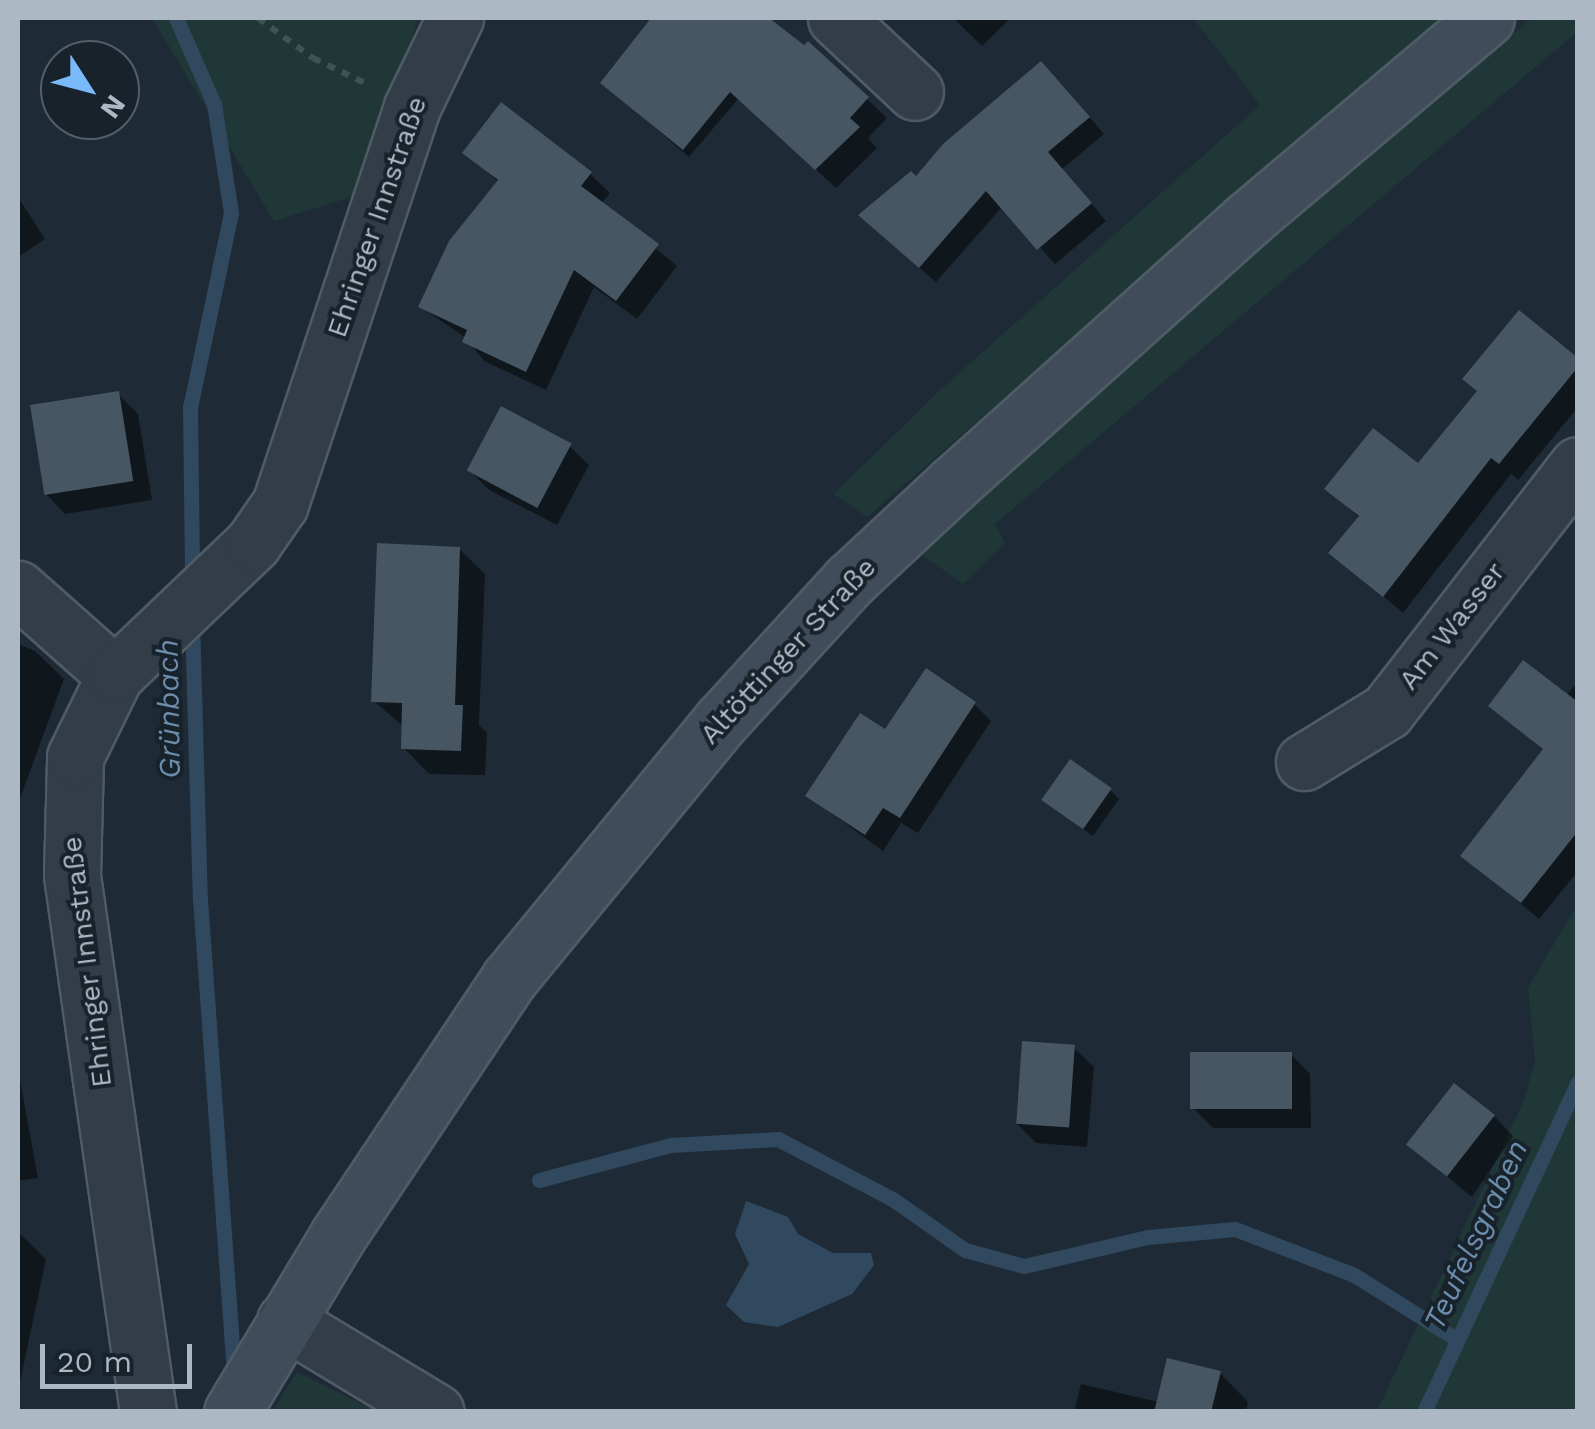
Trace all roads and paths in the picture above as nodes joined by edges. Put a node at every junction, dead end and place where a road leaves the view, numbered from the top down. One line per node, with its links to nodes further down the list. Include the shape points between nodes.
1 (258, 18): 6 (path, via 313,58)
2 (455, 18): 6 (street, Ehringer Innstraße)
3 (836, 18): 5 (street)
4 (1486, 18): 11 (main road, Altöttinger Straße, via 1247,220 850,580 620,837 509,979)
5 (915, 92)
6 (412, 107): 9 (street, Ehringer Innstraße, via 290,483 271,519 237,558)
7 (1578, 464): 10 (street, Am Wasser, via 1388,711)
8 (18, 589): 9 (street)
9 (115, 675): 12 (street, Ehringer Innstraße, via 76,757 71,859)
10 (1304, 762)
11 (276, 1337): 13 (main road, Altöttinger Straße); 14 (street)
12 (148, 1412)
13 (232, 1412)
14 (436, 1412)

